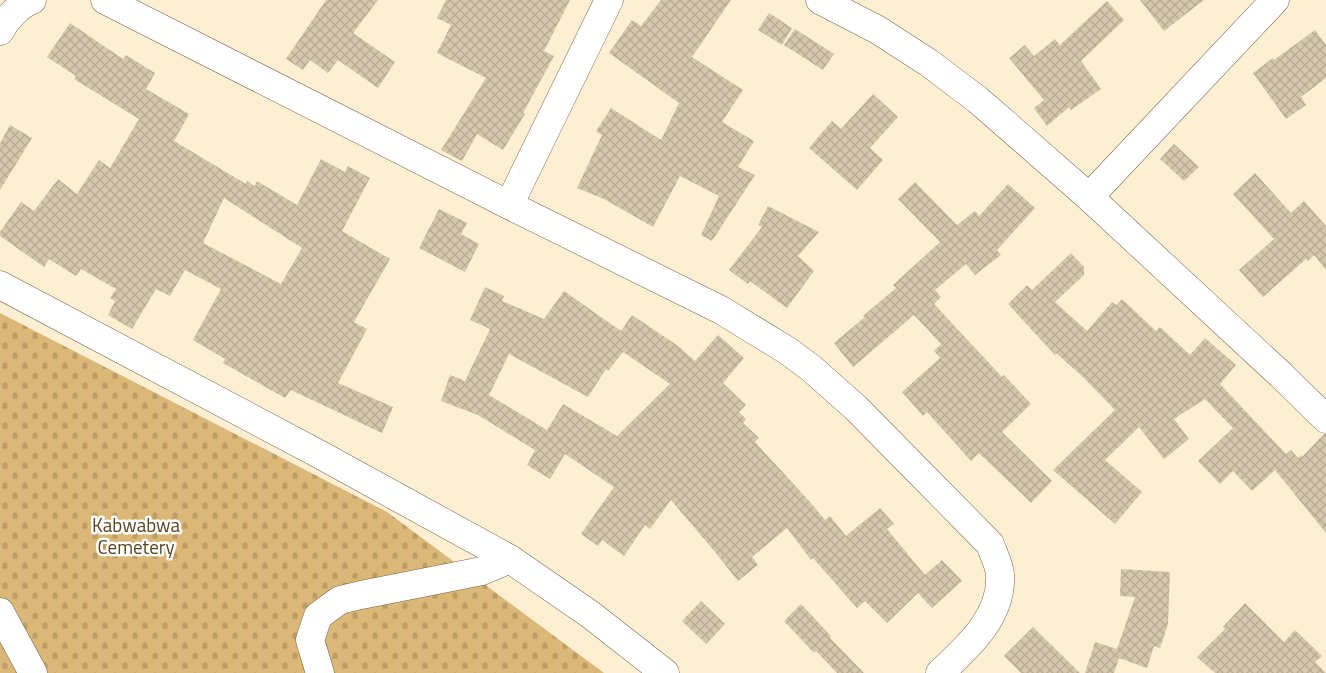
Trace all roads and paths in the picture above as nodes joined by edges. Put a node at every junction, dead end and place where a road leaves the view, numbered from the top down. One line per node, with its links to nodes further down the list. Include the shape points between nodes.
1 (32, 0): 6 (street, via 22,4)
2 (105, 0): 8 (street)
3 (608, 0): 8 (street)
4 (820, 0): 7 (street, via 878,30 929,63 978,100)
5 (1275, 0): 7 (street)
6 (0, 31)
7 (1089, 197): 10 (street)
8 (509, 205): 16 (street, via 721,310 788,351 856,408 990,544 1000,573 998,599 972,643)
9 (0, 286): 11 (street)
10 (1326, 419)
11 (510, 559): 14 (street, via 482,571 340,600 318,616 310,640); 15 (street, via 591,615)
12 (0, 612): 13 (street)
13 (33, 673)
14 (320, 673)
15 (665, 673)
16 (940, 673)

